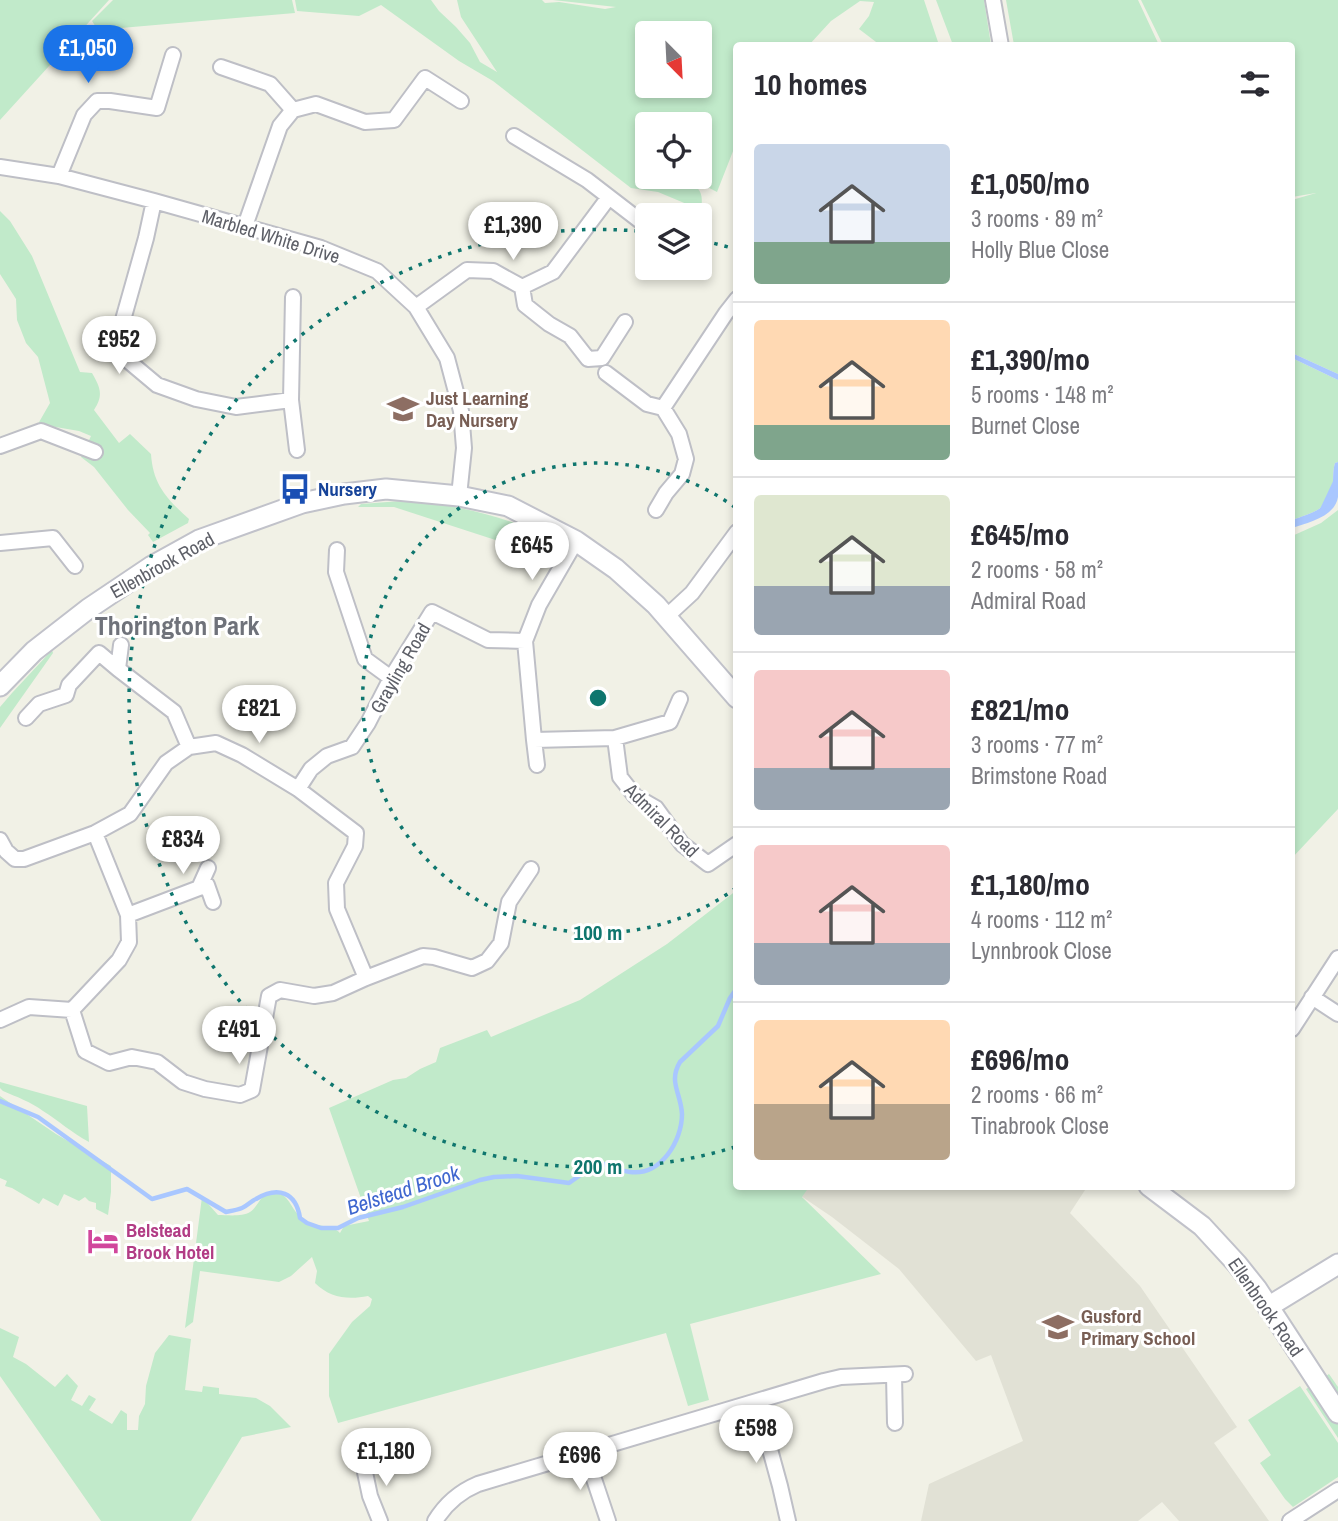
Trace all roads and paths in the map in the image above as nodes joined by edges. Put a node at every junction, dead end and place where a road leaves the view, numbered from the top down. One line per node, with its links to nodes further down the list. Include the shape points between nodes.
1 (993, 0): 2 (street)
2 (999, 42)
3 (173, 55): 9 (street, via 157,108 97,101 84,116)
4 (221, 67): 6 (street, via 270,84)
5 (461, 101): 6 (street, via 425,78 394,120 365,122 316,104)
6 (293, 110): 13 (street, via 280,126)
7 (514, 136): 10 (street)
8 (0, 167): 9 (street, Marbled White Drive)
9 (59, 176): 11 (street, Marbled White Drive)
10 (609, 197): 12 (street); 14 (street, via 553,272)
11 (154, 201): 13 (street, Marbled White Drive); 20 (street, via 121,327 126,359 157,385 196,399 236,407)
12 (635, 217)
13 (245, 226): 17 (street, Marbled White Drive, via 321,248 377,271)
14 (522, 287): 17 (street, via 493,271 467,270); 18 (street, via 525,305 570,336 588,359 602,358)
15 (293, 297): 20 (street)
16 (733, 304): 21 (street)
17 (416, 307): 25 (street, Marbled White Drive, via 447,358 461,411 464,448)
18 (625, 322)
19 (606, 373): 21 (street, via 647,404)
20 (291, 400): 23 (street)
21 (663, 408): 26 (street, via 679,434 686,459 682,474)
22 (0, 446): 24 (street, via 41,431)
23 (297, 450)
24 (95, 453)
25 (459, 496): 28 (street, Ellenbrook Road, via 508,506); 37 (street, Ellenbrook Road, via 386,489 344,494 303,503 199,540 88,609 34,651)
26 (656, 510)
27 (733, 537): 32 (street, via 692,593)
28 (576, 541): 32 (street, Ellenbrook Road, via 616,569); 33 (street, via 539,605)
29 (0, 543): 31 (street, via 53,538)
30 (337, 550): 36 (street, via 336,572 365,659)
31 (75, 566)
32 (666, 617): 38 (street, Ellenbrook Road)
33 (525, 641): 36 (street, Grayling Road, via 488,640 432,612); 42 (street)
34 (121, 645): 35 (street)
35 (118, 669): 40 (street, via 99,653 65,695 39,704); 43 (street, via 174,712)
36 (391, 678): 45 (street, Grayling Road, via 352,747 319,762)
37 (0, 686)
38 (733, 693)
39 (680, 699): 41 (street, via 670,722)
40 (26, 718)
41 (615, 738): 42 (street); 48 (street, Admiral Road, via 620,778 635,796 656,808 681,844 708,864)
42 (534, 740): 44 (street)
43 (189, 747): 45 (street, via 216,743); 46 (street, via 166,763 130,814)
44 (537, 765)
45 (298, 789): 55 (street, via 356,833 355,846 336,883 337,909)
46 (95, 832): 47 (street, via 24,859 15,859); 53 (street)
47 (0, 840)
48 (733, 847)
49 (208, 868): 51 (street)
50 (531, 869): 55 (street, via 509,902 501,943 487,961 472,968 423,956)
51 (199, 888): 52 (street, via 207,885); 53 (street)
52 (213, 902)
53 (128, 915): 57 (street, via 129,942 119,960)
54 (1338, 958): 56 (street)
55 (366, 978): 57 (street, via 324,995 280,990 269,996 252,1090 240,1095 183,1082 157,1062 132,1057 109,1063 85,1051)
56 (1312, 997): 58 (street); 60 (street)
57 (72, 1010): 59 (street, via 29,1007)
58 (1338, 1014)
59 (0, 1020)
60 (1295, 1024)
61 (1154, 1190): 63 (street, Ellenbrook Road, via 1222,1245)
62 (1338, 1264): 63 (street)
63 (1268, 1307): 65 (street, Ellenbrook Road)
64 (757, 1402): 66 (street, via 833,1379 900,1374); 67 (street); 73 (street)
65 (1338, 1413)
66 (895, 1423)
67 (585, 1452): 71 (street, via 472,1486 452,1499); 72 (street)
68 (363, 1463): 70 (street)
69 (1338, 1490): 74 (street)
70 (380, 1521)
71 (435, 1521)
72 (608, 1521)
73 (788, 1521)
74 (1290, 1521)

